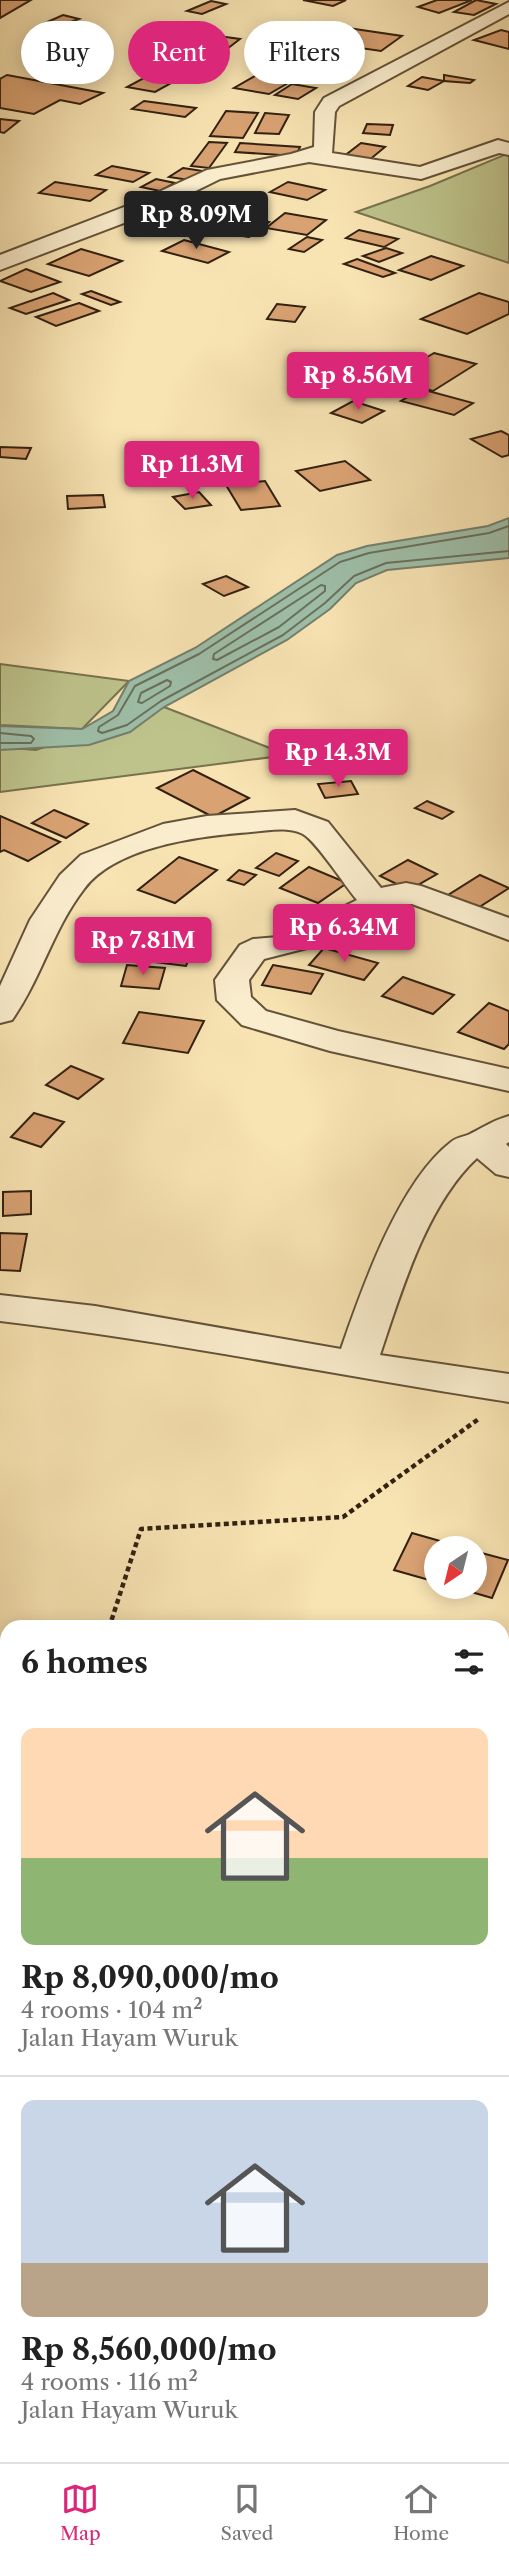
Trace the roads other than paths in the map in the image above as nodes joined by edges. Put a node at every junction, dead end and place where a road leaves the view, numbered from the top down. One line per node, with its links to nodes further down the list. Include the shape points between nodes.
1 (509, 7): 3 (street, via 331,102 325,112 324,150)
2 (509, 149): 3 (street, via 498,146 421,173)
3 (310, 156): 4 (street, via 214,174 145,207)
4 (0, 263)
5 (375, 902): 6 (street, via 405,892); 7 (street, via 317,829 295,819 163,834 92,862 72,881); 8 (street, via 307,938 252,952 232,980 234,1000 254,1018)
6 (509, 930)
7 (0, 1013)
8 (509, 1080)
9 (500, 1145): 11 (street, via 466,1148 432,1188 401,1247)
10 (0, 1308): 11 (street, via 95,1318)
11 (356, 1365): 12 (street)
12 (498, 1400)

